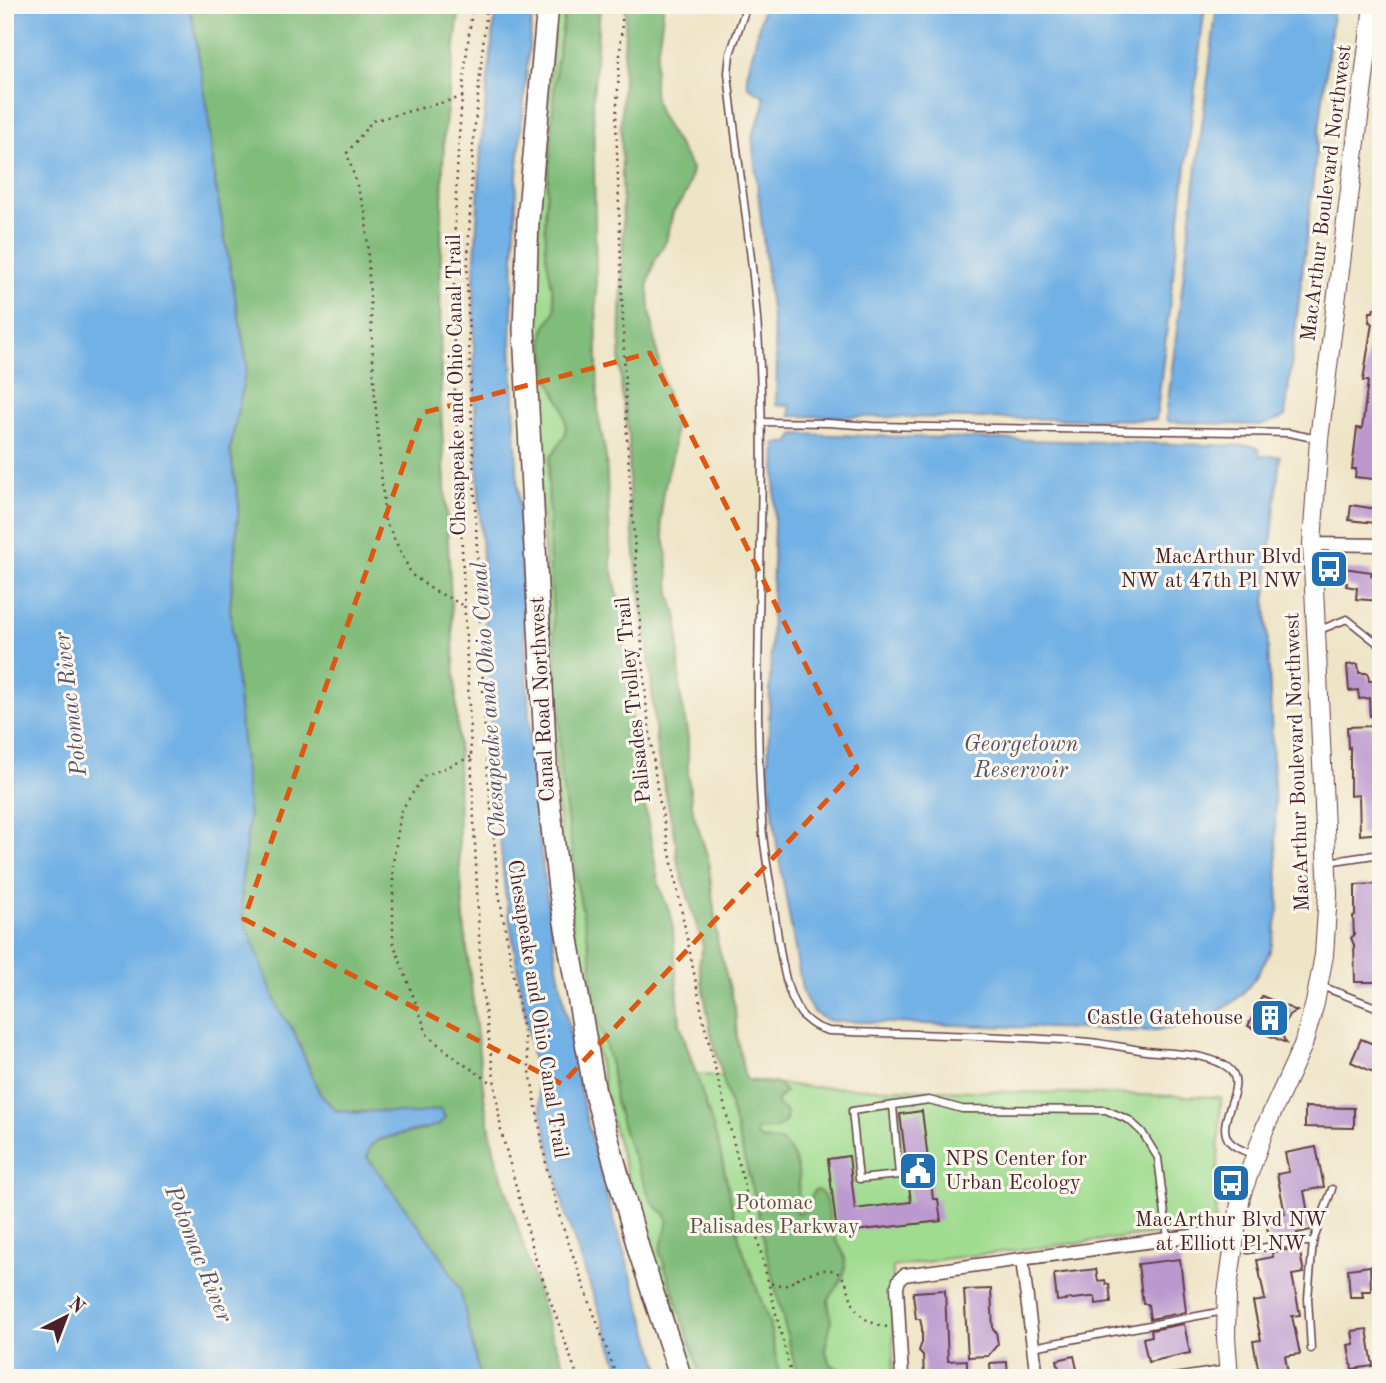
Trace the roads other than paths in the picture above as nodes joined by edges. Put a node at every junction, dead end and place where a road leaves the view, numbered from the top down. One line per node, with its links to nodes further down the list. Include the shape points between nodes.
1 (548, 5): 26 (highway, Canal Road Northwest, via 528,220 524,330 547,784 559,888 595,1093)
2 (747, 5): 4 (lane, via 728,73 754,278)
3 (1373, 5): 5 (main road, MacArthur Boulevard Northwest)
4 (761, 422): 5 (lane, via 1289,433); 15 (lane, via 757,726 762,824 786,976 804,1019 829,1031 1091,1042 1203,1055 1234,1075 1235,1095 1224,1127 1228,1140)
5 (1319, 439): 6 (main road, MacArthur Boulevard Northwest)
6 (1312, 544): 7 (street); 8 (main road, MacArthur Boulevard Northwest)
7 (1381, 545)
8 (1315, 631): 9 (lane, via 1347,619); 11 (main road, MacArthur Boulevard Northwest)
9 (1381, 646)
10 (1381, 854): 11 (lane)
11 (1326, 862): 12 (main road, MacArthur Boulevard Northwest, via 1327,928)
12 (1319, 985): 13 (lane); 15 (main road, MacArthur Boulevard Northwest, via 1303,1045)
13 (1381, 1009)
14 (893, 1106): 14 (lane, via 852,1111 859,1179 899,1175); 18 (lane, via 929,1100 962,1109 1106,1110 1129,1120 1158,1158)
15 (1254, 1155): 17 (main road, MacArthur Boulevard Northwest)
16 (1332, 1189): 19 (lane)
17 (1234, 1234): 18 (street); 22 (main road, MacArthur Boulevard Northwest)
18 (1168, 1239): 21 (street)
19 (1312, 1242): 20 (lane); 24 (lane)
20 (1248, 1250)
21 (1022, 1259): 23 (street); 27 (street, via 901,1277)
22 (1226, 1311): 23 (lane); 25 (main road, MacArthur Boulevard Northwest)
23 (1033, 1347): 28 (street)
24 (1311, 1349)
25 (1229, 1373): 29 (lane)
26 (681, 1378)
27 (902, 1378)
28 (1037, 1378)
29 (1167, 1378)

